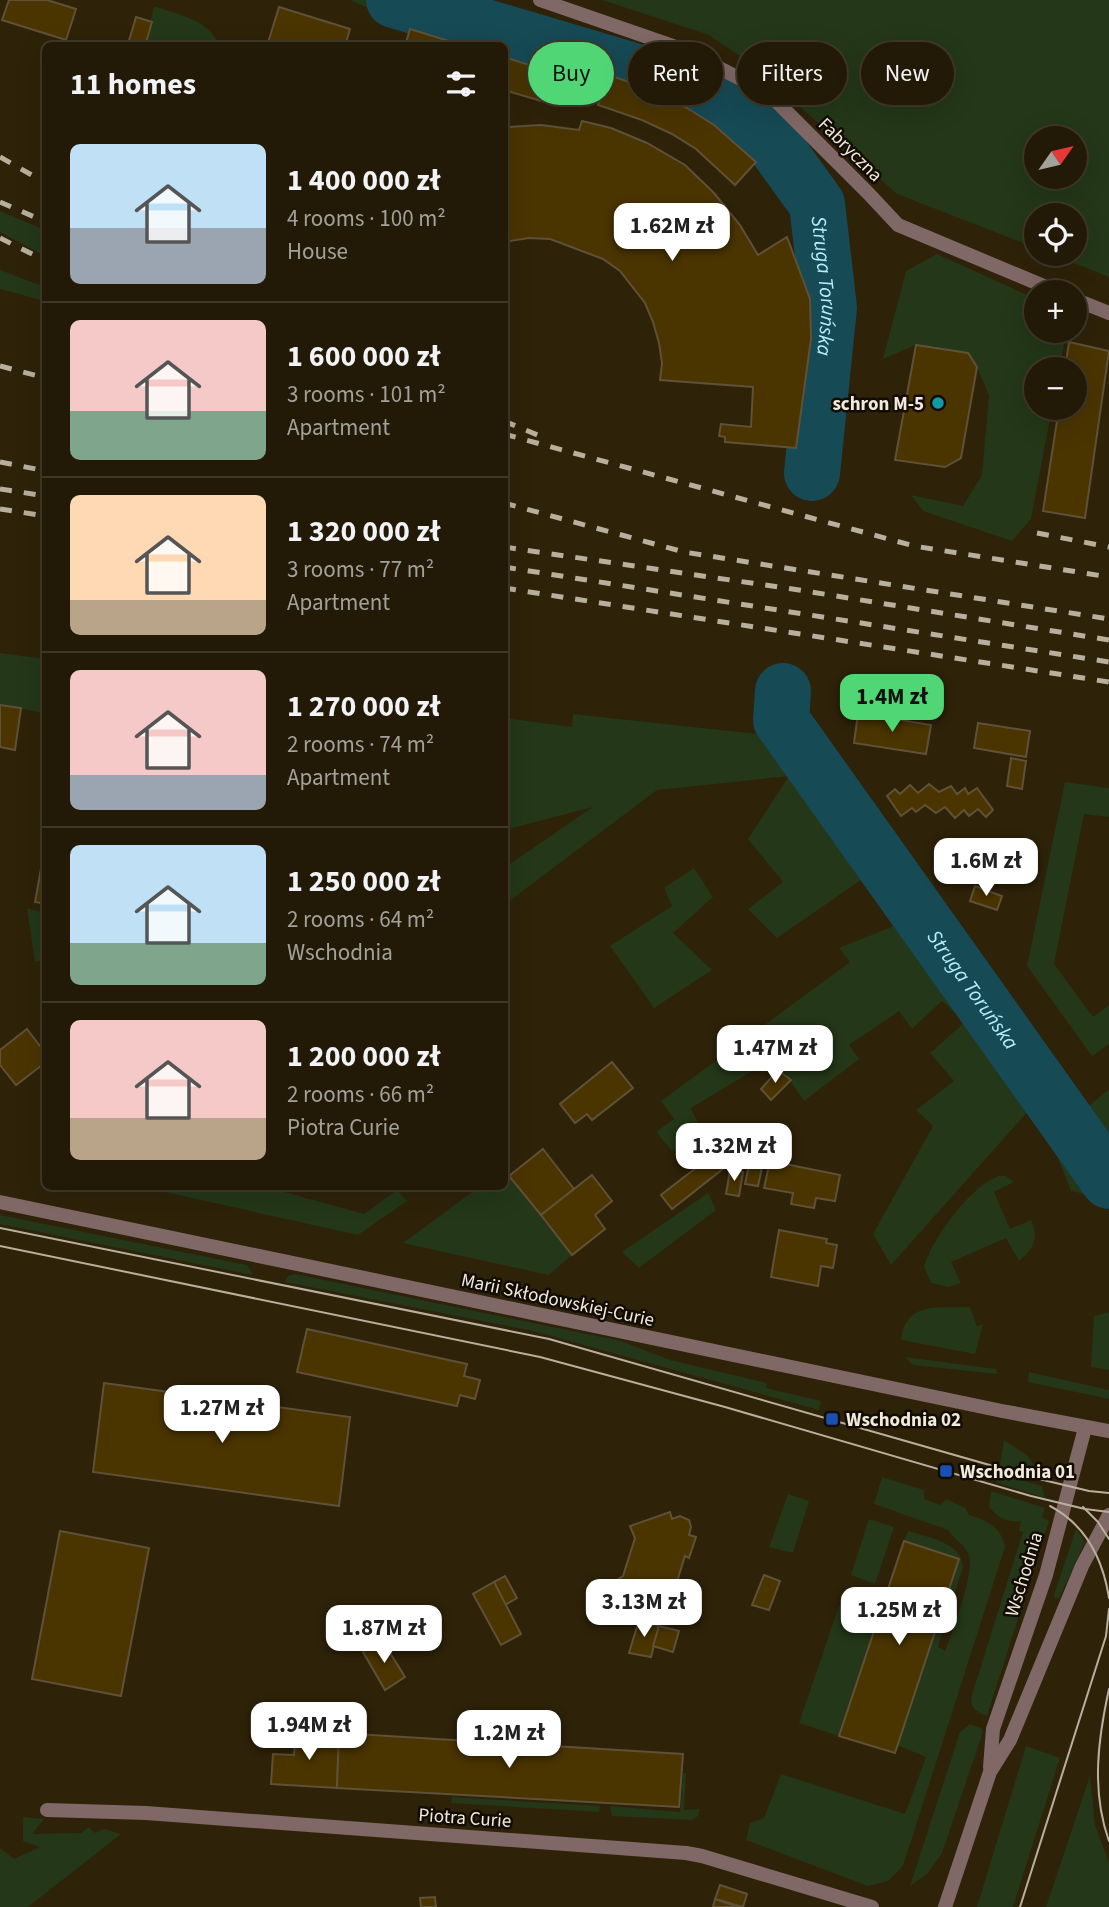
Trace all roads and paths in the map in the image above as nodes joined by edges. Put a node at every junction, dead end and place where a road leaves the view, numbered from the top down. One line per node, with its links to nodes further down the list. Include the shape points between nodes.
1 (540, 0): 2 (street, Fabryczna, via 682,49 768,93 898,226)
2 (1029, 280)
3 (1087, 304): 4 (street)
4 (1109, 313)
5 (0, 1202): 6 (street, Marii Skłodowskiej-Curie)
6 (1085, 1427): 7 (street, Marii Skłodowskiej-Curie); 9 (street, Wschodnia, via 1046,1574 993,1729)
7 (1109, 1431)
8 (1109, 1515): 9 (street, Wschodnia, via 1082,1566 1010,1740)
9 (990, 1772): 12 (street, Wschodnia)
10 (47, 1811): 11 (street, Piotra Curie, via 146,1813 686,1853)
11 (872, 1907)
12 (945, 1907)

